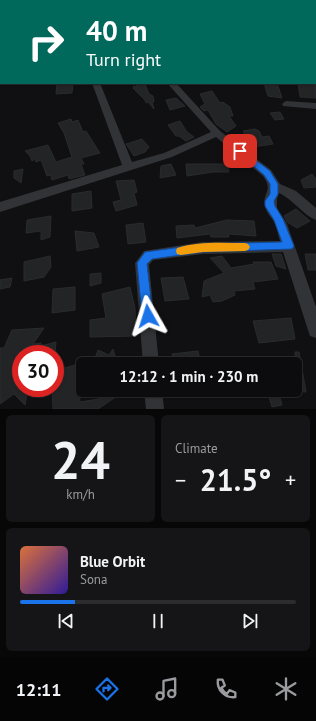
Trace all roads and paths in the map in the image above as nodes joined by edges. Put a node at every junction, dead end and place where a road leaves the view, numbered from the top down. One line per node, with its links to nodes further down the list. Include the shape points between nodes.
1 (96, 84): 6 (street)
2 (172, 84): 5 (street)
3 (286, 104): 4 (street)
4 (316, 106)
5 (217, 133): 6 (street, via 168,155); 7 (street, via 267,173)
6 (128, 167): 9 (street)
7 (275, 187): 10 (street, via 292,193); 11 (street, via 270,206)
8 (0, 197): 9 (street)
9 (0, 208)
10 (316, 215)
11 (288, 246): 12 (street); 13 (street, via 203,248 149,255 142,263)
12 (316, 330)
13 (150, 357)
14 (154, 397): 15 (street)
15 (155, 409)

